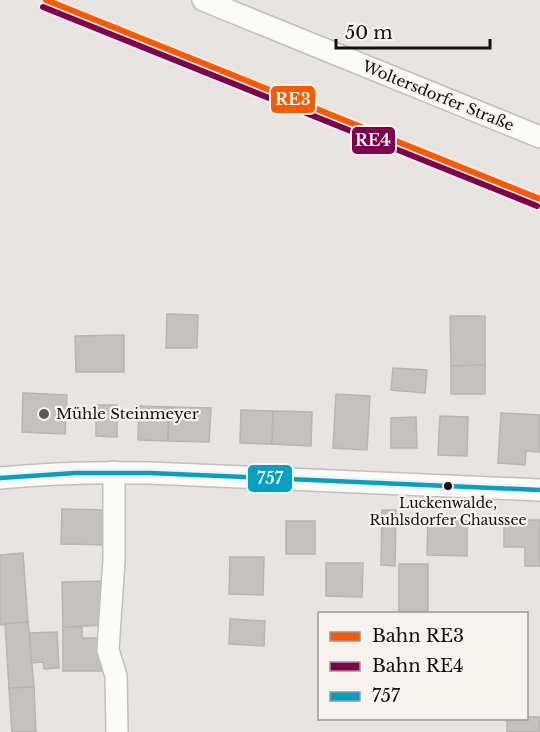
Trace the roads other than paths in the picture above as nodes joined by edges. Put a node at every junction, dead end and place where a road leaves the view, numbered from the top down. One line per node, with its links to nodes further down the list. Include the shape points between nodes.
1 (203, 0): 2 (street, Woltersdorfer Straße)
2 (540, 136)
3 (114, 472): 4 (street); 5 (street); 6 (street, via 108,650 116,676)
4 (0, 477)
5 (540, 489)
6 (117, 732)

